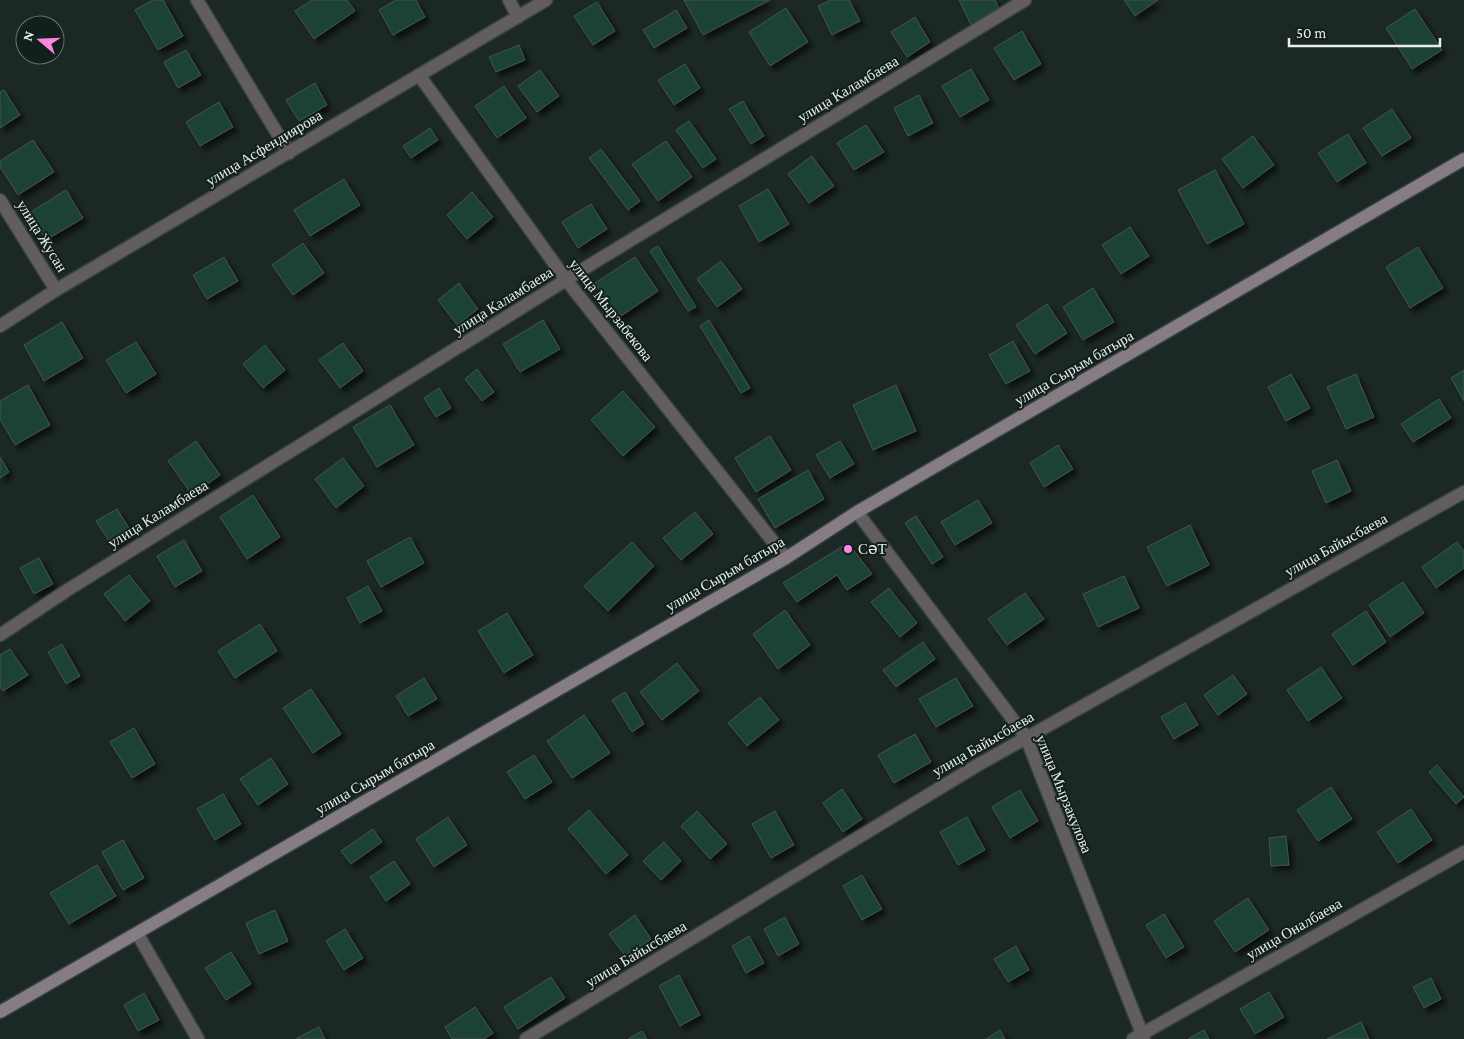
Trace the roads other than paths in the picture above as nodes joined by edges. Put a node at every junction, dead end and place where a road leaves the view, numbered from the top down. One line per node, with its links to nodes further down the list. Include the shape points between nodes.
1 (197, 0): 7 (street)
2 (509, 0): 5 (street)
3 (546, 0): 5 (street, улица Асфендиярова)
4 (1025, 0): 10 (street, улица Каламбаева)
5 (518, 16): 6 (street, улица Асфендиярова)
6 (420, 75): 7 (street, улица Асфендиярова); 10 (street, улица Мырзабекова)
7 (288, 153): 11 (street, улица Асфендиярова)
8 (1464, 159): 14 (street, улица Сырым батыра)
9 (0, 200): 11 (street, улица Жусан)
10 (567, 281): 15 (street, улица Мырзабекова); 16 (street, улица Каламбаева)
11 (56, 290): 12 (street, улица Асфендиярова)
12 (0, 326)
13 (1464, 492): 17 (street, улица Байысбаева)
14 (857, 512): 15 (street, улица Сырым батыра); 17 (street, улица Мырзакулова)
15 (786, 558): 19 (street, улица Сырым батыра)
16 (0, 635)
17 (1026, 737): 21 (street, улица Мырзакулова); 23 (street, улица Байысбаева)
18 (1464, 852): 21 (street, улица Оналбаева)
19 (137, 933): 20 (street, улица Сырым батыра); 22 (street)
20 (0, 1012)
21 (1140, 1037)
22 (198, 1039)
23 (526, 1039)

